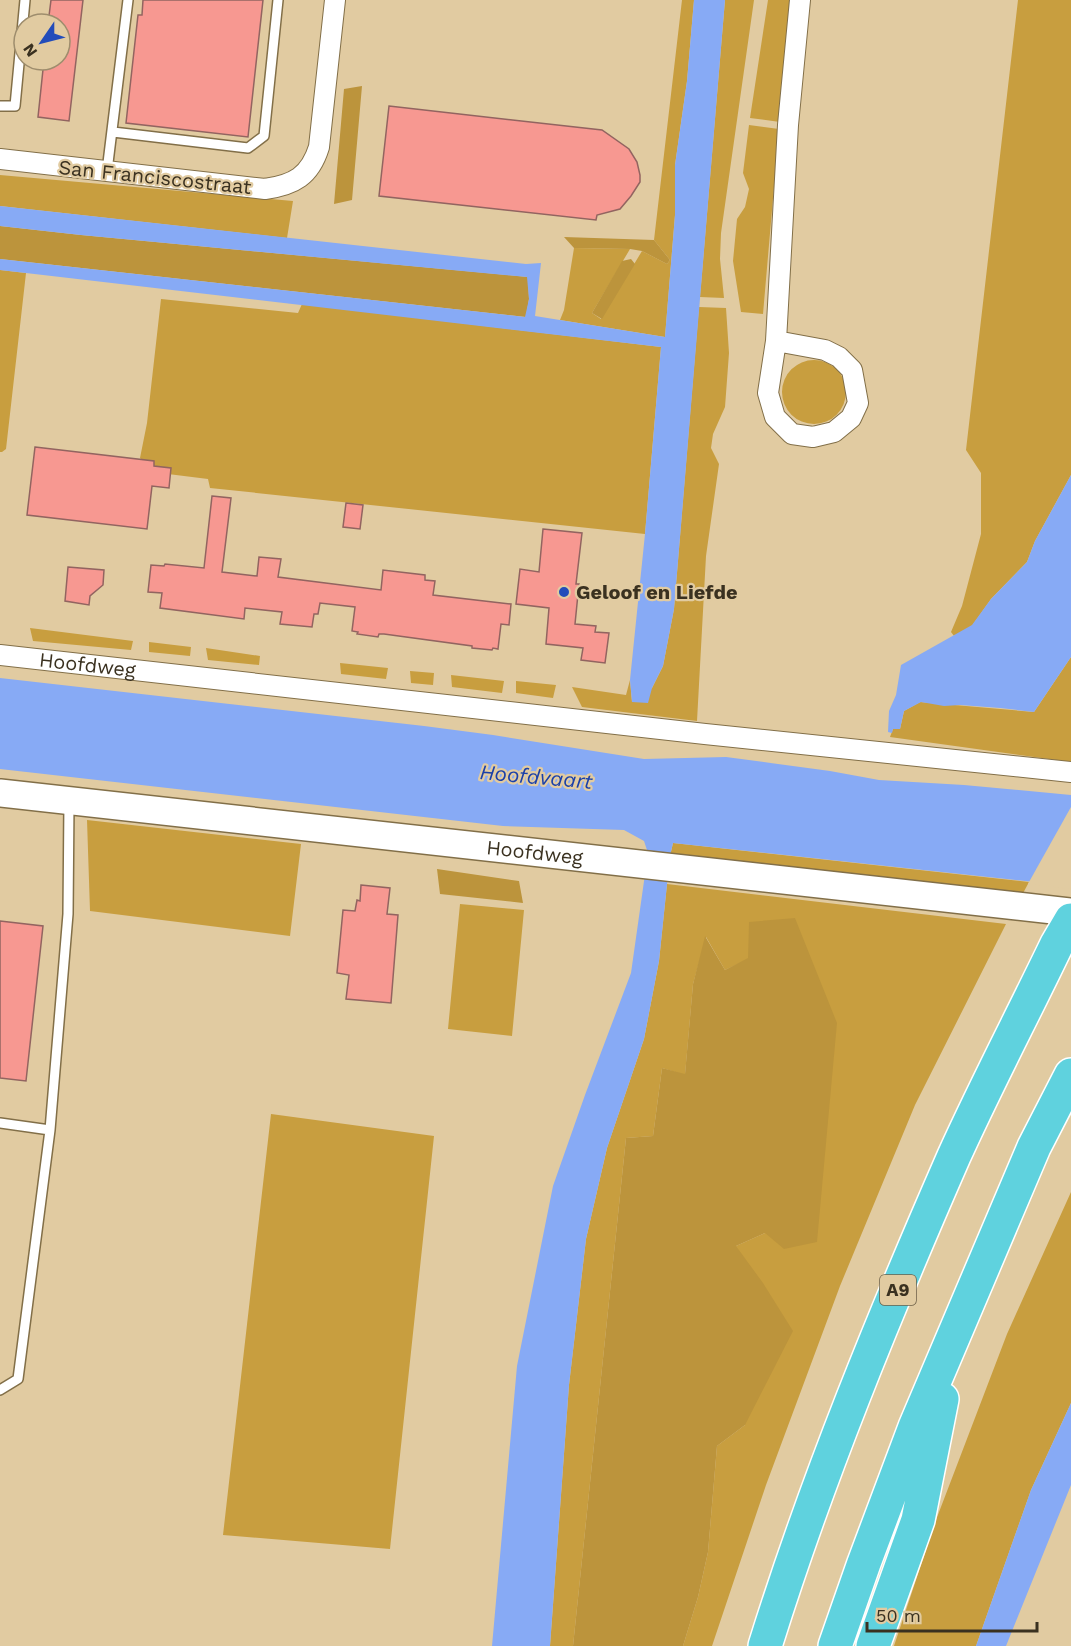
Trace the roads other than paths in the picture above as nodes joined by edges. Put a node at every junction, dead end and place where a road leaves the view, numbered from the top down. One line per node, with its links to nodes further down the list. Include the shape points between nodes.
1 (25, 0): 6 (lane, via 15,106)
2 (128, 0): 7 (lane)
3 (278, 0): 7 (lane, via 264,136 248,148)
4 (335, 0): 9 (street, San Franciscostraat, via 319,147 312,166 297,181 265,189)
5 (801, 0): 10 (street, via 788,125)
6 (0, 106)
7 (112, 132): 9 (lane)
8 (0, 159): 9 (street, San Franciscostraat)
9 (107, 171)
10 (776, 341): 10 (street, via 768,393 775,417 792,434 813,437 834,432 851,418 858,403 852,370 825,350)
11 (0, 656): 12 (street, Hoofdweg)
12 (1071, 772)
13 (0, 793): 14 (street, Hoofdweg)
14 (69, 800): 15 (street, Hoofdweg); 19 (lane, via 68,914)
15 (1071, 912)
16 (1064, 932): 22 (highway, A9, via 955,1155 869,1360 789,1567)
17 (1071, 1075): 20 (highway, via 1034,1148)
18 (0, 1123): 19 (lane)
19 (50, 1130): 21 (lane, via 18,1379)
20 (955, 1333): 23 (highway, via 915,1427); 24 (highway, via 918,1520)
21 (0, 1390)
22 (765, 1646)
23 (835, 1646)
24 (873, 1646)

